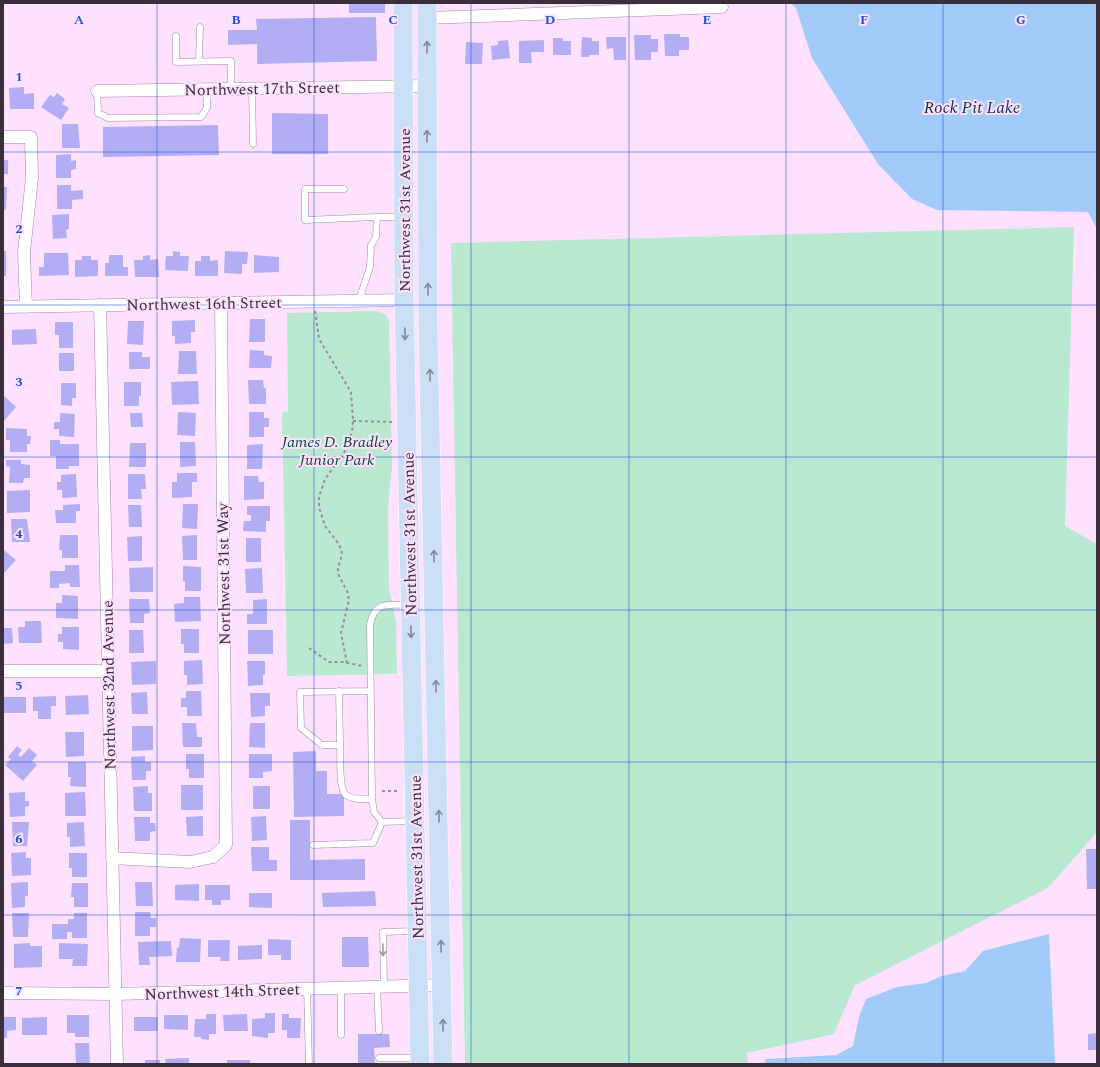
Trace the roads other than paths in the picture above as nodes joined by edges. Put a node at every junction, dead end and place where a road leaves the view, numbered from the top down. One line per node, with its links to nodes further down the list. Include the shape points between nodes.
1 (403, 3): 7 (main road, Northwest 31st Avenue)
2 (722, 7): 3 (street)
3 (427, 10): 8 (main road, Northwest 31st Avenue, one-way to 3)
4 (200, 27): 6 (lane)
5 (176, 36): 6 (lane, via 176,62)
6 (199, 61): 9 (lane, via 231,61)
7 (403, 85): 8 (street, Northwest 17th Street); 10 (street, Northwest 17th Street); 17 (main road, Northwest 31st Avenue)
8 (427, 86): 24 (main road, Northwest 31st Avenue, one-way to 8)
9 (231, 88): 10 (street, Northwest 17th Street); 11 (street, Northwest 17th Street)
10 (252, 88): 14 (lane)
11 (207, 89): 12 (street, Northwest 17th Street); 12 (lane, via 207,108 201,117 108,118 98,113)
12 (97, 91)
13 (3, 137): 23 (street, via 31,137 32,178 24,252)
14 (253, 144)
15 (344, 189): 16 (lane, via 306,190 306,220)
16 (377, 217): 17 (lane); 18 (lane, via 376,237 371,245 370,267)
17 (404, 217): 19 (main road, Northwest 31st Avenue)
18 (359, 300): 19 (street, Northwest 16th Street); 20 (street, Northwest 16th Street)
19 (404, 300): 24 (main road, via 415,305 423,313); 25 (main road, Northwest 31st Avenue, one-way to 25)
20 (221, 303): 21 (street, Northwest 16th Street); 35 (street, Northwest 31st Way, via 226,845 213,857 190,862)
21 (100, 305): 23 (street, Northwest 16th Street); 27 (street, Northwest 32nd Avenue)
22 (3, 307): 23 (street, Northwest 16th Street)
23 (26, 307)
24 (428, 328): 38 (main road, Northwest 31st Avenue, one-way to 24)
25 (410, 605): 29 (lane, via 382,605 373,611 370,624); 32 (main road, Northwest 31st Avenue, one-way to 32)
26 (3, 671): 27 (street)
27 (108, 671): 35 (street, Northwest 32nd Avenue)
28 (339, 691): 29 (lane); 30 (lane); 30 (lane, via 300,692 301,728 322,745)
29 (371, 691): 31 (lane)
30 (340, 745): 31 (lane, via 342,788 346,795 357,799)
31 (372, 799): 33 (lane, via 374,812)
32 (415, 821): 33 (lane); 36 (main road, Northwest 31st Avenue)
33 (382, 822): 34 (lane, via 373,844)
34 (313, 844)
35 (112, 858): 43 (street, Northwest 32nd Avenue)
36 (418, 931): 37 (main road, Northwest 31st Avenue); 39 (lane, one-way to 39, via 383,932)
37 (419, 985): 38 (street, Northwest 14th Street); 39 (street, Northwest 14th Street); 47 (main road, Northwest 31st Avenue)
38 (442, 985): 50 (main road, Northwest 31st Avenue, one-way to 38)
39 (381, 986): 40 (street, Northwest 14th Street); 44 (lane)
40 (341, 987): 41 (street, Northwest 14th Street); 45 (lane)
41 (307, 988): 43 (street, Northwest 14th Street); 49 (lane)
42 (3, 993): 43 (street, Northwest 14th Street)
43 (116, 994): 48 (street, Northwest 32nd Avenue)
44 (379, 1031)
45 (341, 1035)
46 (379, 1058): 47 (lane)
47 (420, 1061)
48 (117, 1064)
49 (308, 1064)
50 (444, 1064)

